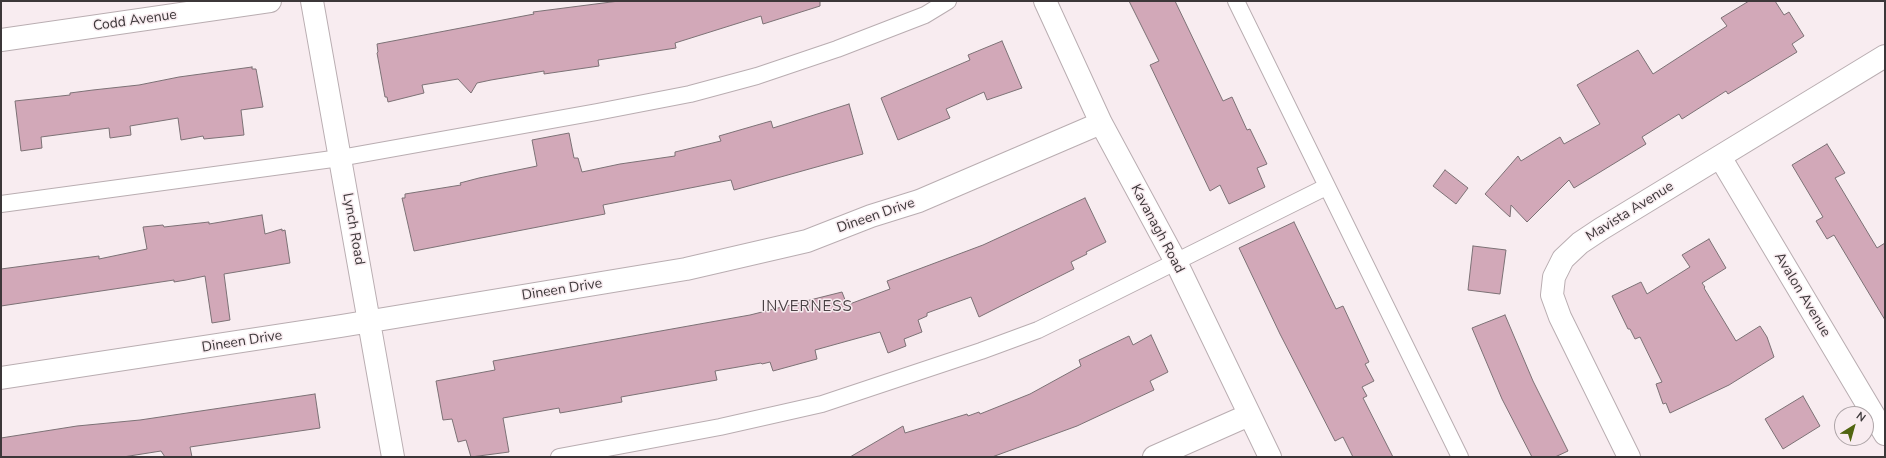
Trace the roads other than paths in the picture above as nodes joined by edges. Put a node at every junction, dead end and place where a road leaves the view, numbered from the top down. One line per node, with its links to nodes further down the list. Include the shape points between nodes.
1 (270, 1): 6 (street, Codd Avenue)
2 (312, 1): 10 (street, Lynch Road)
3 (948, 1): 10 (lane, via 925,15 837,49 757,76 690,94)
4 (1045, 1): 8 (street, Kavanagh Road)
5 (1236, 1): 11 (lane)
6 (1, 40)
7 (1885, 56): 9 (street, Mavista Avenue)
8 (1101, 123): 13 (street, Kavanagh Road); 14 (street, Dineen Drive, via 919,201 871,216 808,241 686,269)
9 (1720, 157): 17 (street, Avalon Avenue); 23 (street, Mavista Avenue, via 1580,243 1563,259 1554,277 1552,295 1560,317)
10 (340, 158): 12 (lane); 14 (street, Lynch Road)
11 (1326, 187): 13 (lane); 22 (lane)
12 (1, 204)
13 (1176, 262): 16 (street, Kavanagh Road); 19 (lane, via 1038,330 822,404 720,427)
14 (369, 322): 15 (street, Dineen Drive); 18 (street, Lynch Road)
15 (1, 378)
16 (1249, 415): 20 (street); 21 (street, Kavanagh Road)
17 (1885, 434)
18 (393, 457)
19 (559, 457)
20 (1154, 457)
21 (1270, 457)
22 (1460, 457)
23 (1629, 457)

